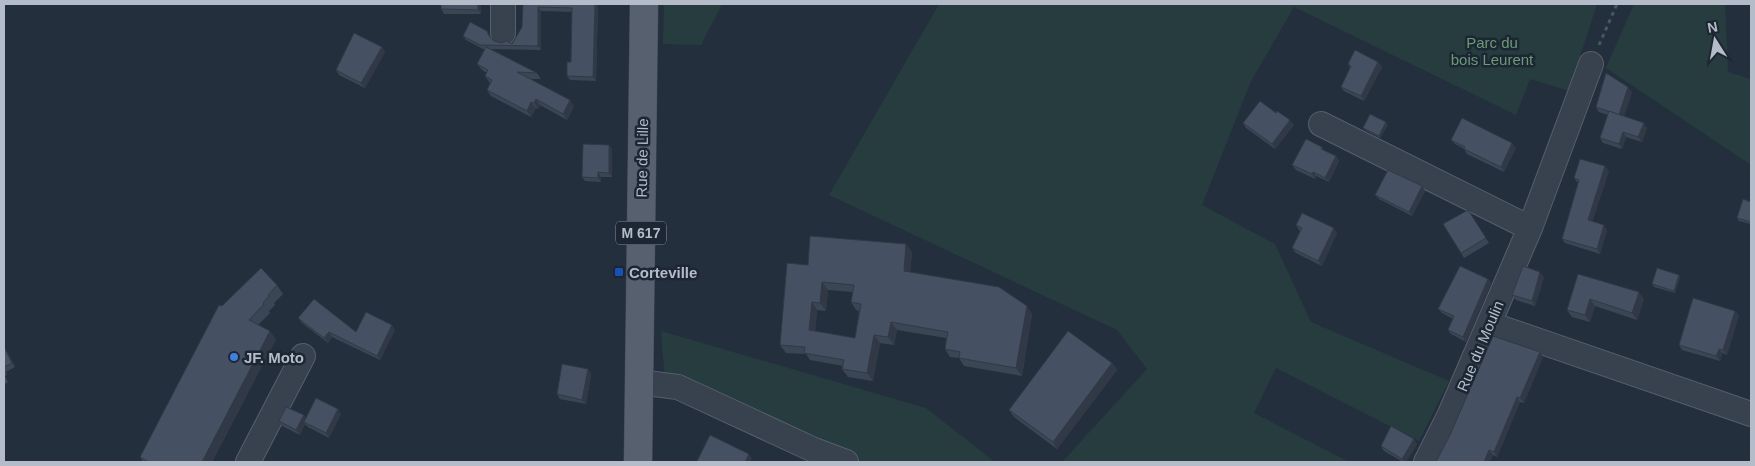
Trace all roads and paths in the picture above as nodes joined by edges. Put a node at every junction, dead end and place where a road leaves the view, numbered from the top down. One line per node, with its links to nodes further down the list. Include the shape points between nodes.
1 (503, 4): 4 (street)
2 (644, 4): 10 (main road, Rue de Lille / M 617)
3 (1618, 4): 5 (path)
4 (503, 33)
5 (1591, 64): 7 (street, Rue du Moulin)
6 (1321, 124): 7 (street)
7 (1530, 228): 8 (street, Rue du Moulin)
8 (1490, 324): 11 (street); 15 (street, Rue du Moulin)
9 (304, 356): 12 (street)
10 (639, 382): 13 (main road, Rue de Lille / M 617); 14 (street, via 678,388)
11 (1751, 414)
12 (248, 462)
13 (638, 462)
14 (846, 462)
15 (1426, 462)

